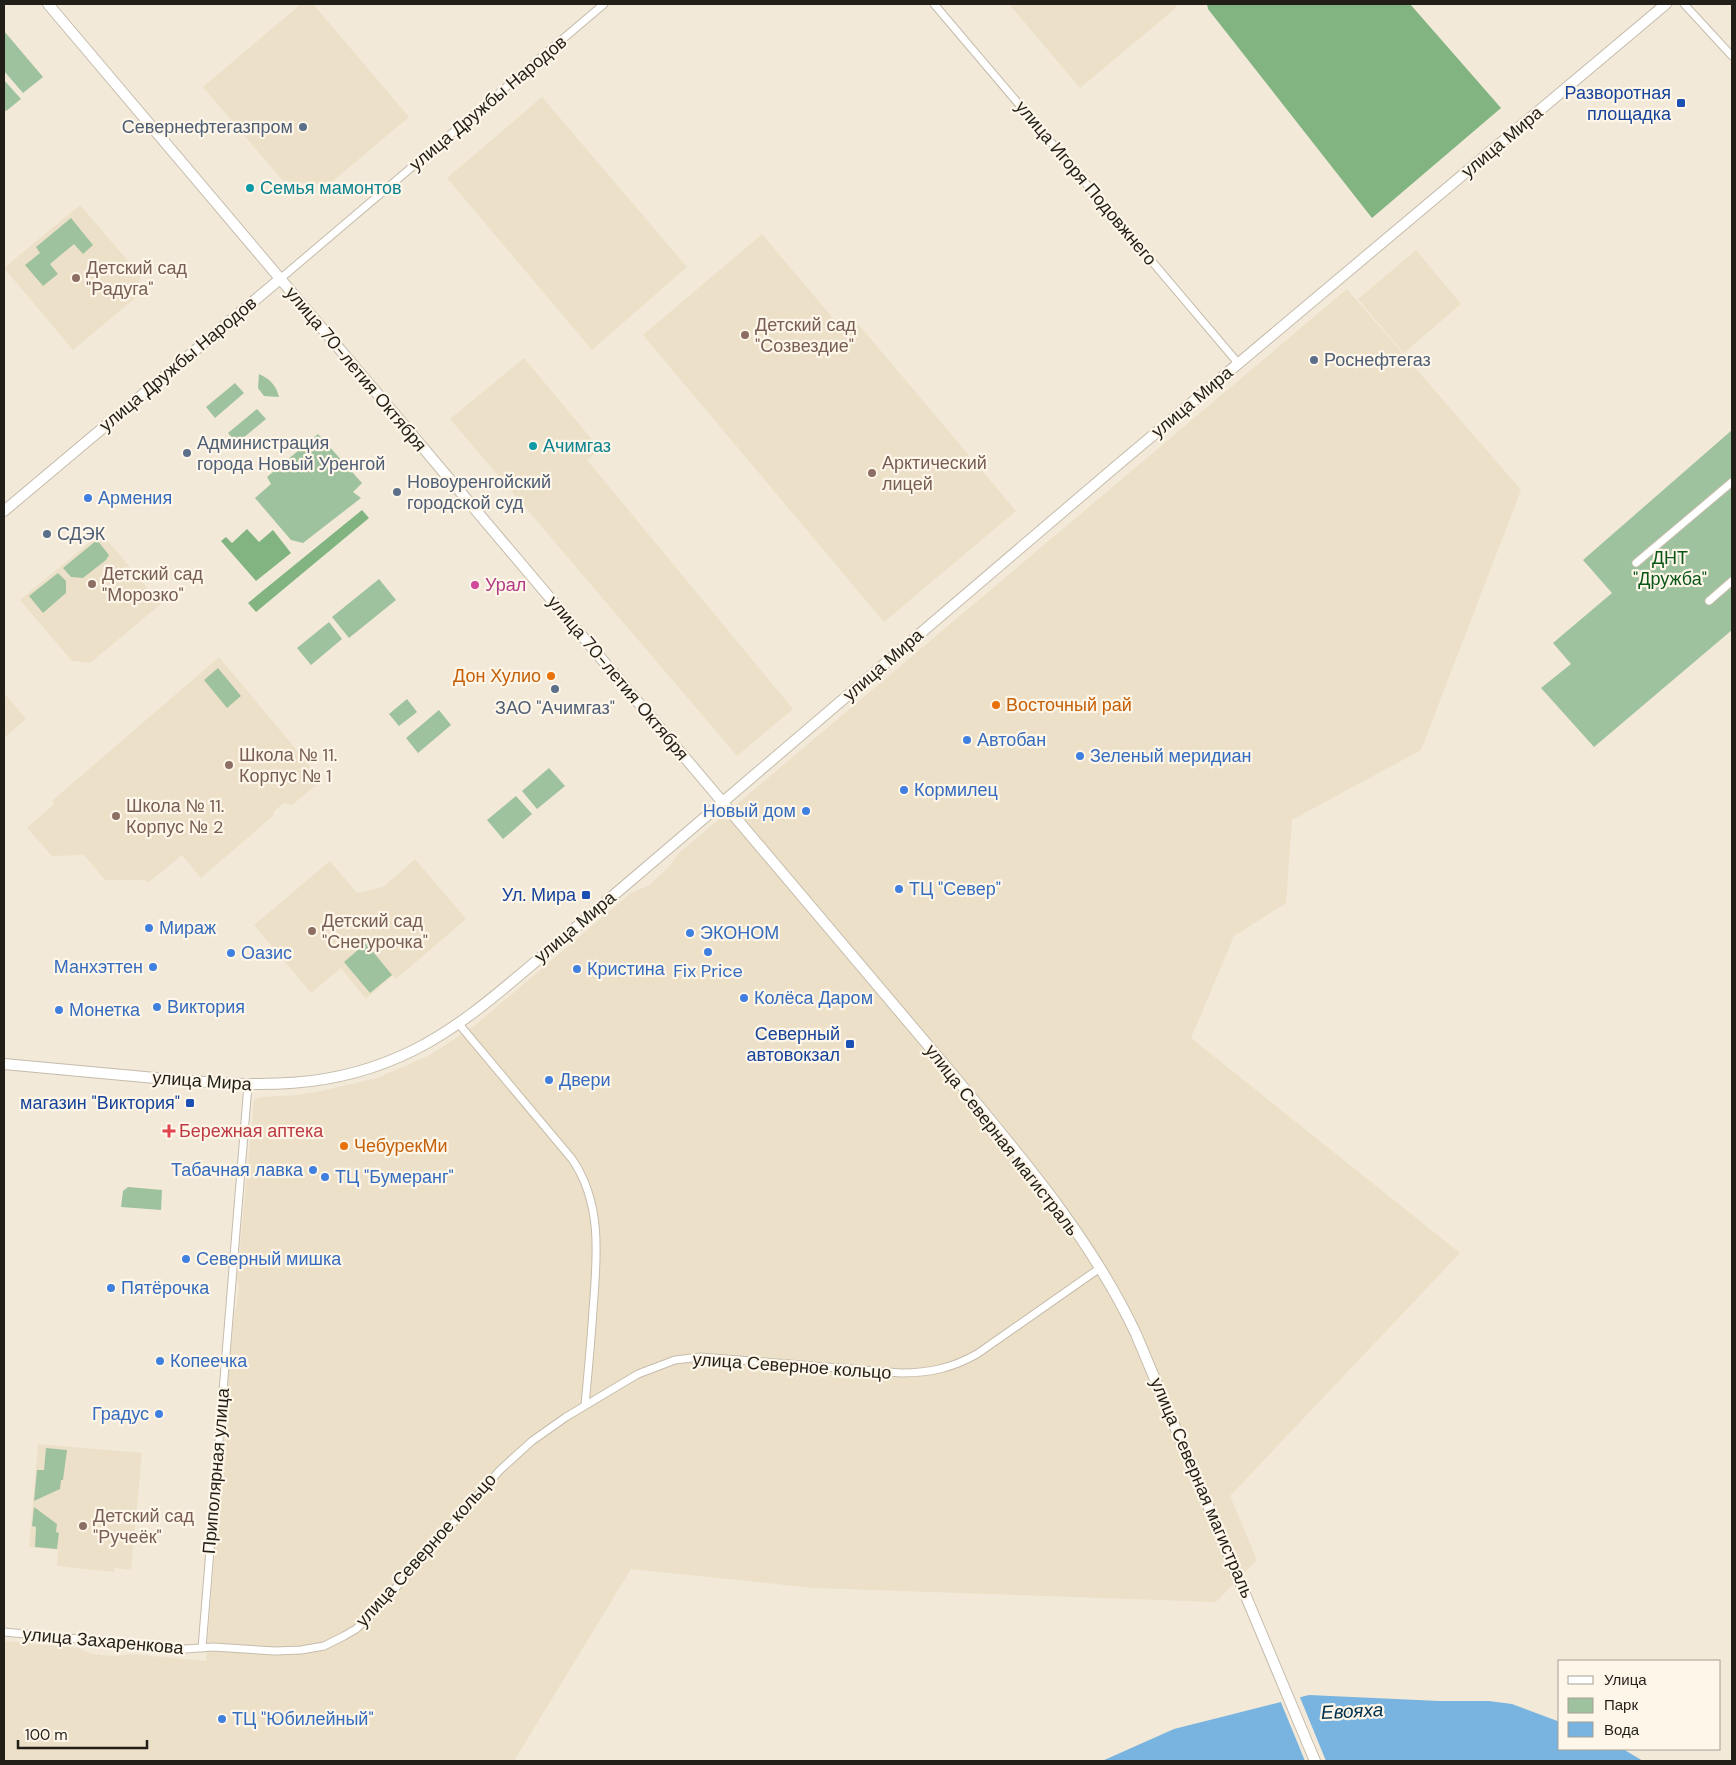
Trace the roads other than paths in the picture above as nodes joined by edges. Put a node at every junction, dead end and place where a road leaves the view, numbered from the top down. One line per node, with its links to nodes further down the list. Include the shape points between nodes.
1 (48, 4): 7 (street, улица 70-летия Октября)
2 (604, 4): 7 (street, улица Дружбы Народов)
3 (934, 4): 8 (street, улица Игоря Подовжнего)
4 (1666, 4): 8 (street, улица Мира)
5 (1684, 4): 6 (street)
6 (1732, 56)
7 (280, 278): 10 (street, улица Дружбы Народов); 14 (street, улица 70-летия Октября)
8 (1238, 363): 14 (street, улица Мира)
9 (1732, 482): 11 (street)
10 (4, 511)
11 (1636, 563)
12 (1732, 580): 13 (street)
13 (1709, 601)
14 (722, 802): 15 (street, улица Мира, via 560,941); 18 (street, улица Северная магистраль, via 1018,1154)
15 (458, 1023): 17 (street, улица Мира, via 416,1049 367,1069 299,1083); 19 (street, via 572,1159 588,1192 595,1221 596,1270)
16 (4, 1064): 17 (street, улица Мира)
17 (248, 1085): 21 (street, Приполярная улица)
18 (1100, 1268): 19 (street, улица Северное кольцо, via 977,1354 940,1370 901,1373 687,1358 638,1374); 22 (street, улица Северная магистраль, via 1136,1334)
19 (585, 1405): 21 (street, улица Северное кольцо, via 515,1455 356,1629 324,1646 301,1650)
20 (4, 1632): 21 (street, улица Захаренкова)
21 (202, 1648)
22 (1315, 1761)

